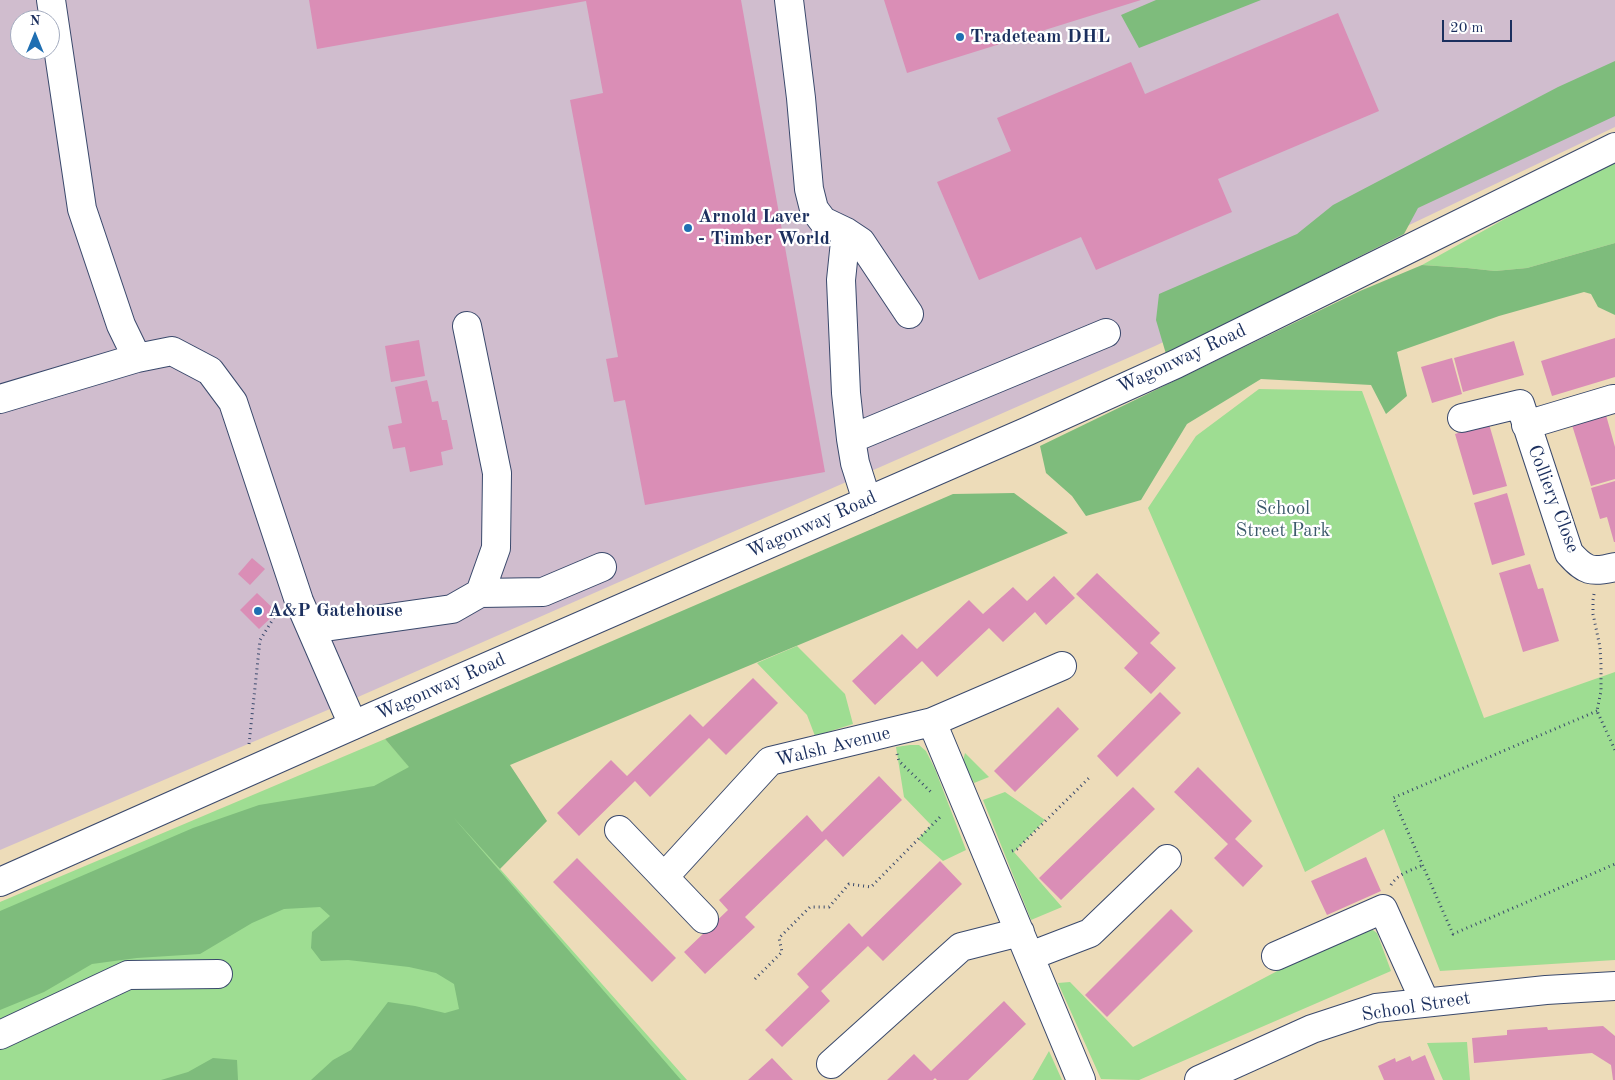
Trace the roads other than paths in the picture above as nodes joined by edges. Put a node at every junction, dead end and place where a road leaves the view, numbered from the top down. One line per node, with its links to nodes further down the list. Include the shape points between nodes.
1 (51, 0): 8 (street, via 82,209 121,325)
2 (789, 0): 4 (street, via 814,210 823,221)
3 (1615, 147): 14 (street, Wagonway Road, via 1176,364)
4 (846, 232): 5 (street, via 861,242); 13 (street, via 841,280)
5 (909, 314)
6 (467, 326): 17 (street, via 498,473 496,548)
7 (1106, 333): 13 (street)
8 (137, 358): 9 (street); 18 (street, via 172,351 210,371 233,402 299,601)
9 (0, 399)
10 (1613, 399): 11 (street, Colliery Close)
11 (1523, 415): 12 (street); 16 (street, Colliery Close, via 1569,553 1582,567)
12 (1462, 418)
13 (851, 439): 14 (street)
14 (867, 501): 21 (street, Wagonway Road)
15 (602, 567): 17 (street, via 543,592)
16 (1607, 569)
17 (480, 593): 18 (street, via 452,609 325,626)
18 (312, 631): 21 (street)
19 (1062, 666): 20 (street, Walsh Avenue)
20 (932, 722): 24 (street, Walsh Avenue, via 770,761); 27 (street, via 959,807 990,859)
21 (352, 726): 25 (street, Wagonway Road)
22 (619, 830): 24 (street)
23 (1166, 859): 27 (street, via 1090,933)
24 (664, 877): 26 (street)
25 (0, 882)
26 (704, 919)
27 (1025, 944): 33 (street, via 961,947); 34 (street)
28 (1276, 956): 31 (street, via 1383,909)
29 (218, 974): 32 (street, via 128,976)
30 (1615, 986): 31 (street, School Street)
31 (1425, 1002): 35 (street, School Street, via 1376,1008 1312,1030)
32 (0, 1035)
33 (831, 1064)
34 (1081, 1080)
35 (1199, 1080)

